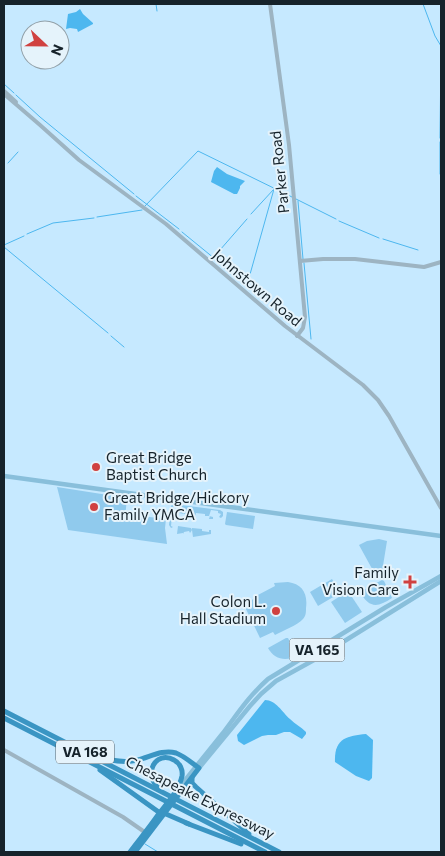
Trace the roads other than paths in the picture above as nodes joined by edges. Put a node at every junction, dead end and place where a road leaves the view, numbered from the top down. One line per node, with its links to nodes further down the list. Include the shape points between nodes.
1 (270, 4): 3 (street, Parker Road, via 290,145)
2 (4, 93): 5 (street, Johnstown Road, via 79,160 166,224)
3 (300, 261): 4 (street, via 355,259 424,267); 5 (street, Parker Road, via 305,323)
4 (441, 262)
5 (297, 336): 7 (street, Johnstown Road, via 358,381 378,400)
6 (4, 476): 8 (main road)
7 (441, 508)
8 (441, 536)
9 (441, 579): 15 (main road, VA 165, via 269,686); 15 (main road, VA 165, via 386,607 268,679 252,694)
10 (4, 712): 13 (highway, Chesapeake Expressway / VA 168)
11 (4, 718): 14 (highway, Chesapeake Expressway / VA 168)
12 (4, 750): 20 (street)
13 (80, 750): 15 (highway, via 119,761 171,752); 16 (highway, Chesapeake Expressway / VA 168)
14 (72, 753): 18 (highway); 21 (highway, Chesapeake Expressway / VA 168)
15 (199, 766): 17 (main road, VA 165); 18 (highway, VA 165); 24 (highway, via 192,784 247,833)
16 (166, 793): 17 (highway, via 153,781 151,771 156,761 168,758 178,763 182,773); 24 (highway, Chesapeake Expressway / VA 168)
17 (170, 800): 18 (highway, VA 165)
18 (162, 813): 19 (highway); 20 (highway, VA 165)
19 (189, 824): 20 (highway, via 168,817); 21 (highway)
20 (147, 833): 22 (highway, VA 165); 23 (highway, VA 165)
21 (263, 851)
22 (130, 852)
23 (135, 852)
24 (279, 852)

